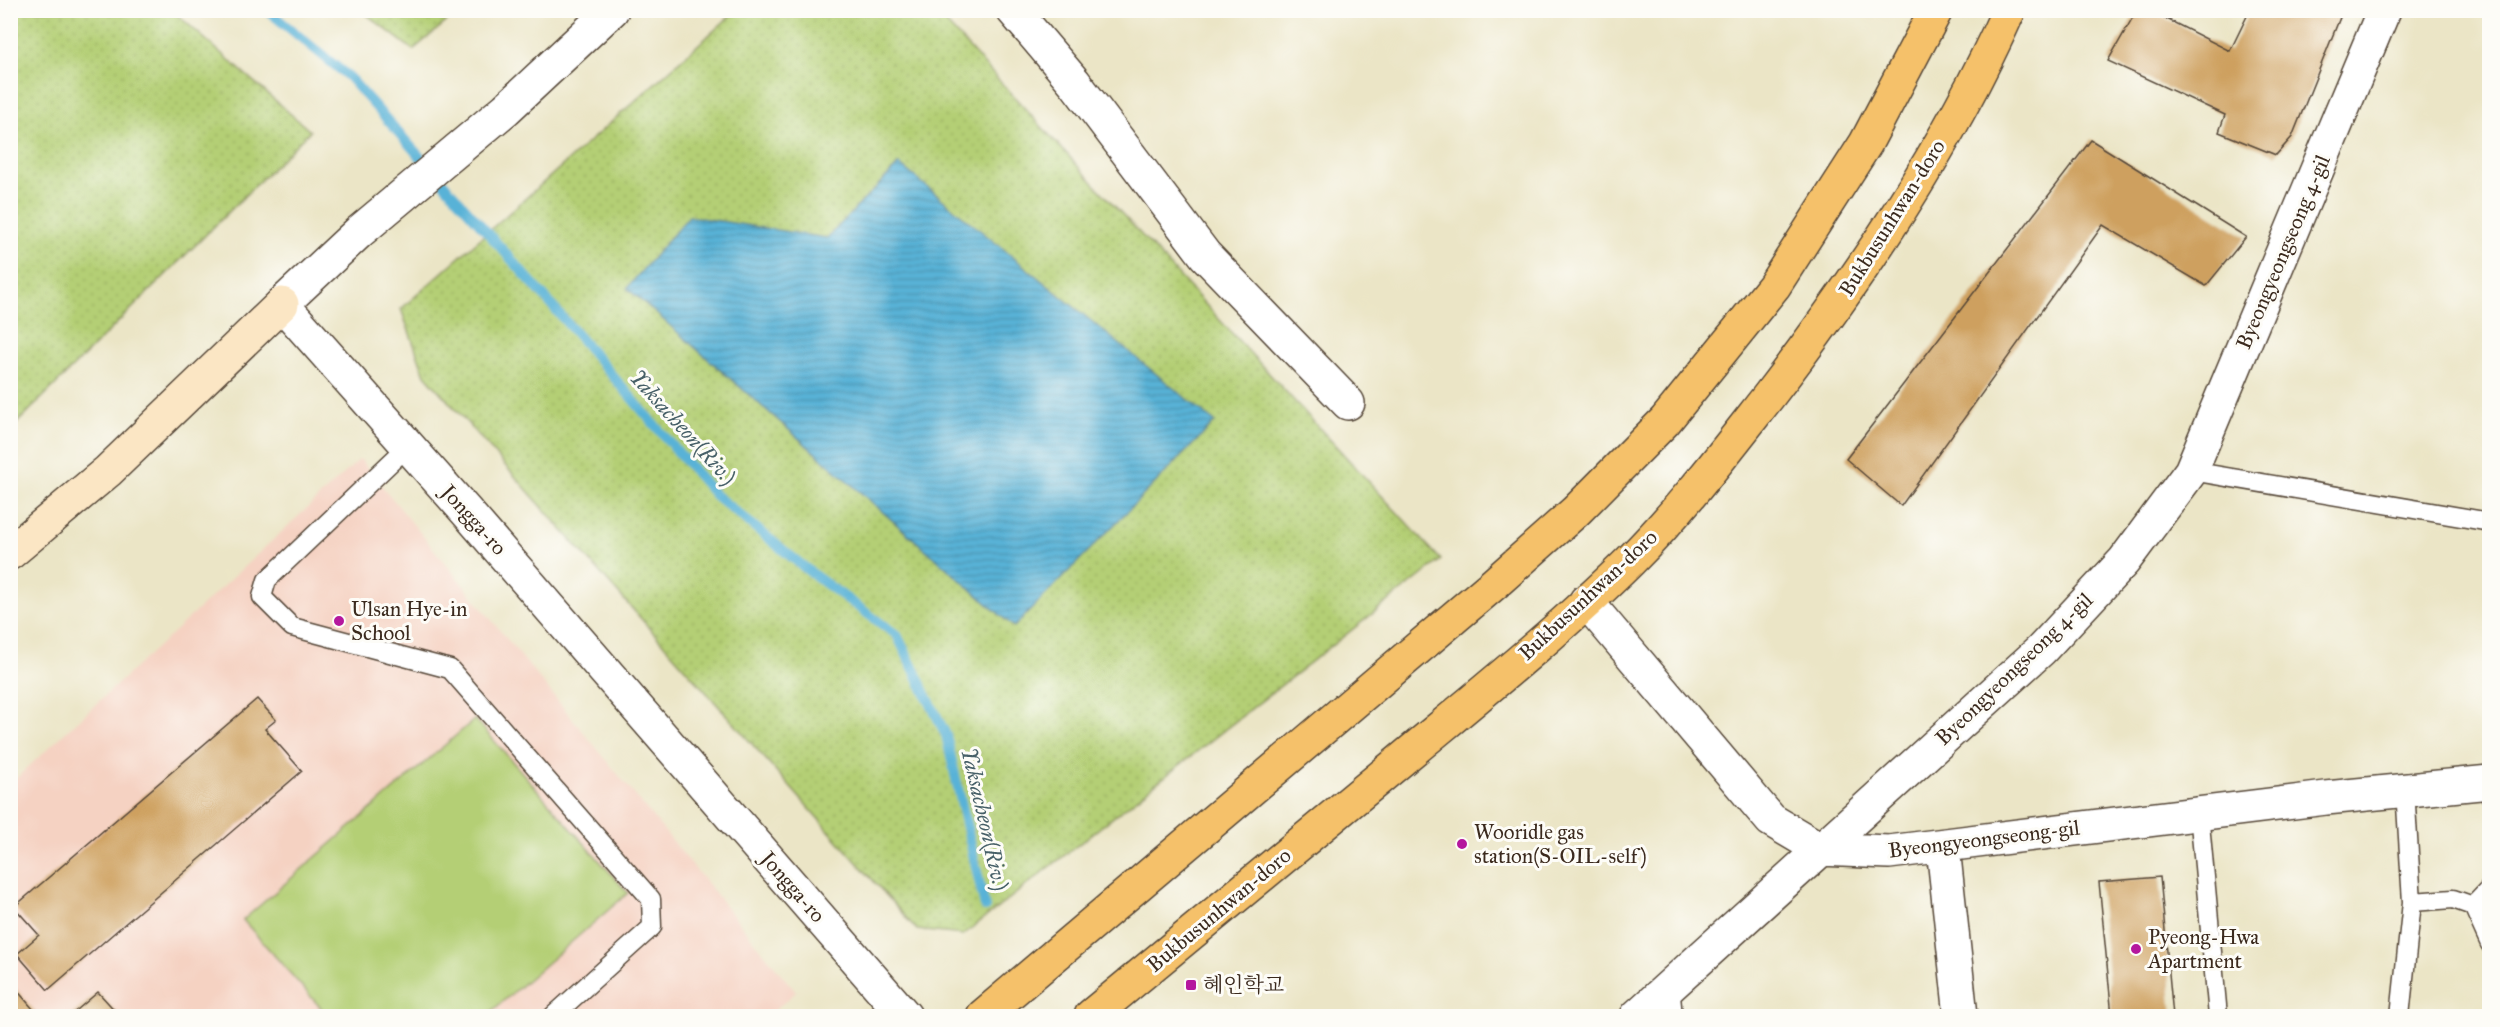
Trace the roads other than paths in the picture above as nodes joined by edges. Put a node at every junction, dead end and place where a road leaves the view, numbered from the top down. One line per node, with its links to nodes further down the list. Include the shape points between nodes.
1 (612, 10): 6 (street, via 506,109 359,232)
2 (1013, 10): 7 (street, via 1075,83 1205,255)
3 (1936, 10): 26 (main road, via 1866,143 1774,286 1665,421 1576,511 1495,583)
4 (2009, 10): 12 (main road, Bukbusunhwan-doro, via 1923,173 1830,316 1716,464 1630,560)
5 (2384, 10): 9 (street, Byeongyeongseong 4-gil)
6 (282, 304): 8 (street, Jongga-ro); 11 (main road, via 108,471)
7 (1348, 403)
8 (407, 447): 24 (lane, via 267,580 262,597 292,627 450,669 651,899 652,927); 25 (street, Jongga-ro)
9 (2191, 471): 10 (lane); 17 (street, Byeongyeongseong 4-gil, via 2124,561 2041,650)
10 (2490, 522)
11 (10, 553)
12 (1586, 601): 17 (street, Byeongyeongseong-gil, via 1771,820); 23 (main road, Bukbusunhwan-doro)
13 (2490, 782): 14 (street, Byeongyeongseong-gil)
14 (2405, 789): 15 (street, Byeongyeongseong-gil); 19 (lane)
15 (2199, 813): 16 (street, Byeongyeongseong-gil); 29 (lane)
16 (1943, 847): 17 (street, Byeongyeongseong-gil, via 1889,852); 28 (street)
17 (1820, 849): 22 (street, Byeongyeongseong 4-gil)
18 (2490, 888): 20 (lane)
19 (2412, 902): 20 (lane, via 2453,899); 30 (lane)
20 (2473, 906): 21 (lane)
21 (2490, 944)
22 (1672, 1001): 27 (street, Byeongyeongseong 4-gil)
23 (1106, 1011)
24 (553, 1017)
25 (905, 1017)
26 (982, 1017)
27 (1636, 1017)
28 (1961, 1017)
29 (2218, 1017)
30 (2400, 1017)

